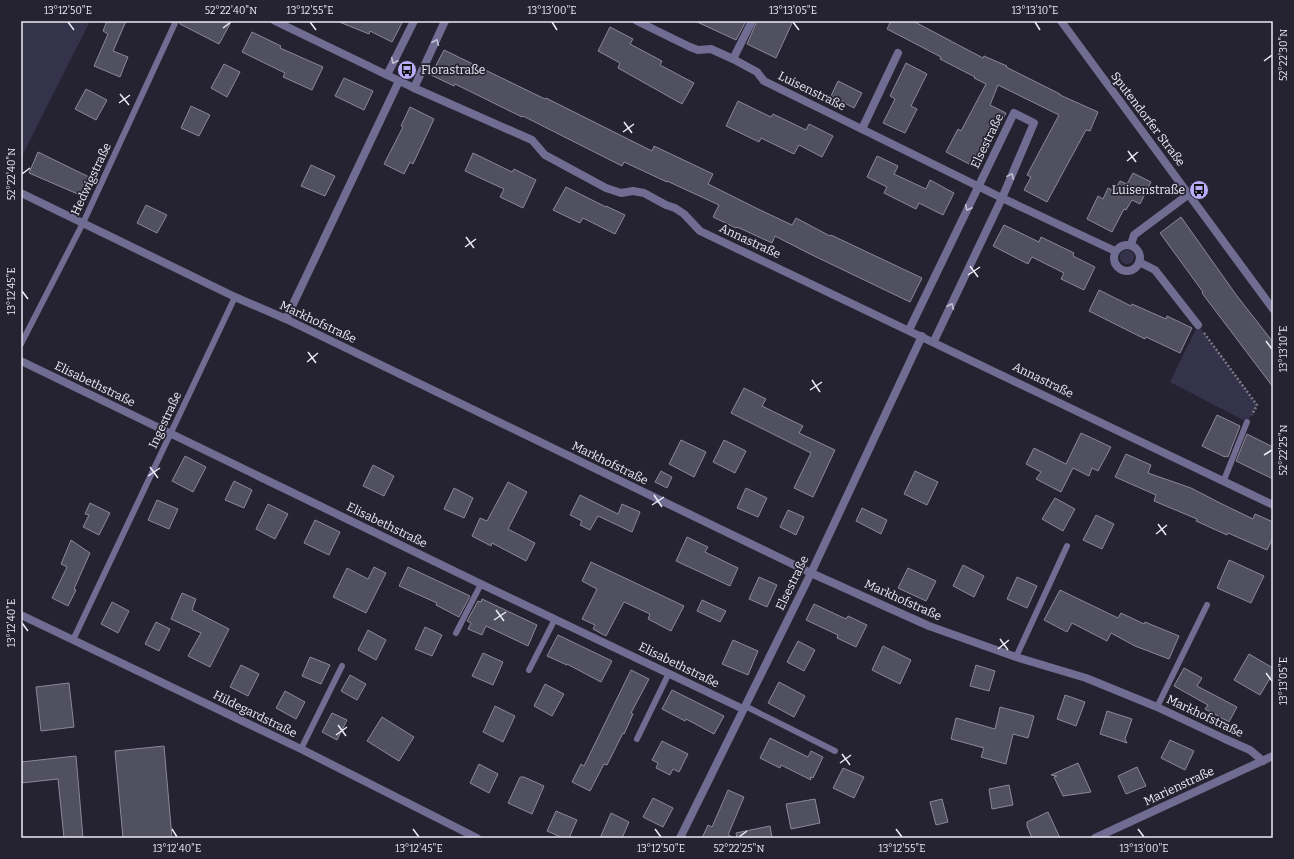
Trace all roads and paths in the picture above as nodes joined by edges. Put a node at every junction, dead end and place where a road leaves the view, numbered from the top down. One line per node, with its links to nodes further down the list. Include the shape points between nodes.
1 (176, 21): 18 (lane, Hedwigstraße)
2 (275, 21): 10 (street, Annastraße)
3 (414, 21): 10 (street, one-way to 10)
4 (445, 21): 12 (street, one-way to 4)
5 (637, 21): 9 (street, Luisenstraße, via 690,47 698,50 711,49)
6 (752, 21): 9 (street)
7 (1061, 21): 16 (street, Sputendorfer Straße)
8 (898, 53): 13 (street)
9 (733, 59): 13 (street, Luisenstraße, via 757,72 764,81)
10 (387, 75): 11 (street, Annastraße)
11 (400, 81): 12 (street, Annastraße); 24 (street)
12 (414, 88): 26 (street, Annastraße, via 532,140 545,155 606,188 621,193 644,193 675,208 700,230)
13 (862, 129): 14 (street, Luisenstraße)
14 (978, 187): 17 (street, Luisenstraße); 17 (street, Elsestraße, one-way to 14, via 1034,123 1014,113); 26 (street, Elsestraße, one-way to 26)
15 (21, 194): 18 (street, Markhofstraße)
16 (1189, 194): 19 (street, via 1134,235); 23 (street, Sputendorfer Straße)
17 (1002, 198): 20 (street, Luisenstraße); 28 (street, Elsestraße, one-way to 17)
18 (83, 222): 22 (street, Markhofstraße); 29 (lane, Hedwigstraße)
19 (1130, 245): 20 (street, via 1122,246); 21 (street, via 1138,250)
20 (1115, 251): 21 (street, via 1114,261 1119,269 1133,269)
21 (1139, 262): 25 (street, via 1155,270)
22 (235, 297): 24 (street, Markhofstraße); 32 (lane, Ingestraße)
23 (1273, 309)
24 (286, 320): 36 (street, Markhofstraße)
25 (1198, 325): 31 (path, via 1258,405)
26 (909, 330): 27 (street, Annastraße)
27 (922, 336): 28 (street, Annastraße); 36 (street, Elsestraße)
28 (934, 341): 33 (street, Annastraße)
29 (21, 344)
30 (21, 361): 32 (street, Elisabethstraße)
31 (1247, 422): 33 (lane)
32 (171, 433): 37 (street, Elisabethstraße); 42 (lane, Ingestraße)
33 (1224, 480): 34 (street, Annastraße)
34 (1273, 505)
35 (1067, 546): 43 (lane)
36 (810, 573): 43 (street, Markhofstraße, via 929,626); 48 (street, Elsestraße)
37 (481, 584): 40 (street, Elisabethstraße); 41 (lane)
38 (1207, 605): 47 (lane)
39 (21, 615): 42 (street, Hildegardstraße)
40 (555, 619): 45 (lane); 46 (street, Elisabethstraße)
41 (456, 633)
42 (73, 640): 50 (street, Hildegardstraße)
43 (1016, 657): 47 (street, Markhofstraße, via 1086,678)
44 (342, 666): 50 (lane)
45 (529, 670)
46 (668, 673): 48 (street, Elisabethstraße); 49 (lane)
47 (1157, 707): 53 (street, Markhofstraße, via 1250,750)
48 (744, 708): 51 (lane); 55 (street, Elsestraße)
49 (637, 739)
50 (301, 749): 54 (street, Hildegardstraße)
51 (835, 751)
52 (1273, 756): 53 (street, Marienstraße)
53 (1263, 761): 56 (street, Marienstraße)
54 (477, 838)
55 (680, 838)
56 (1095, 838)

